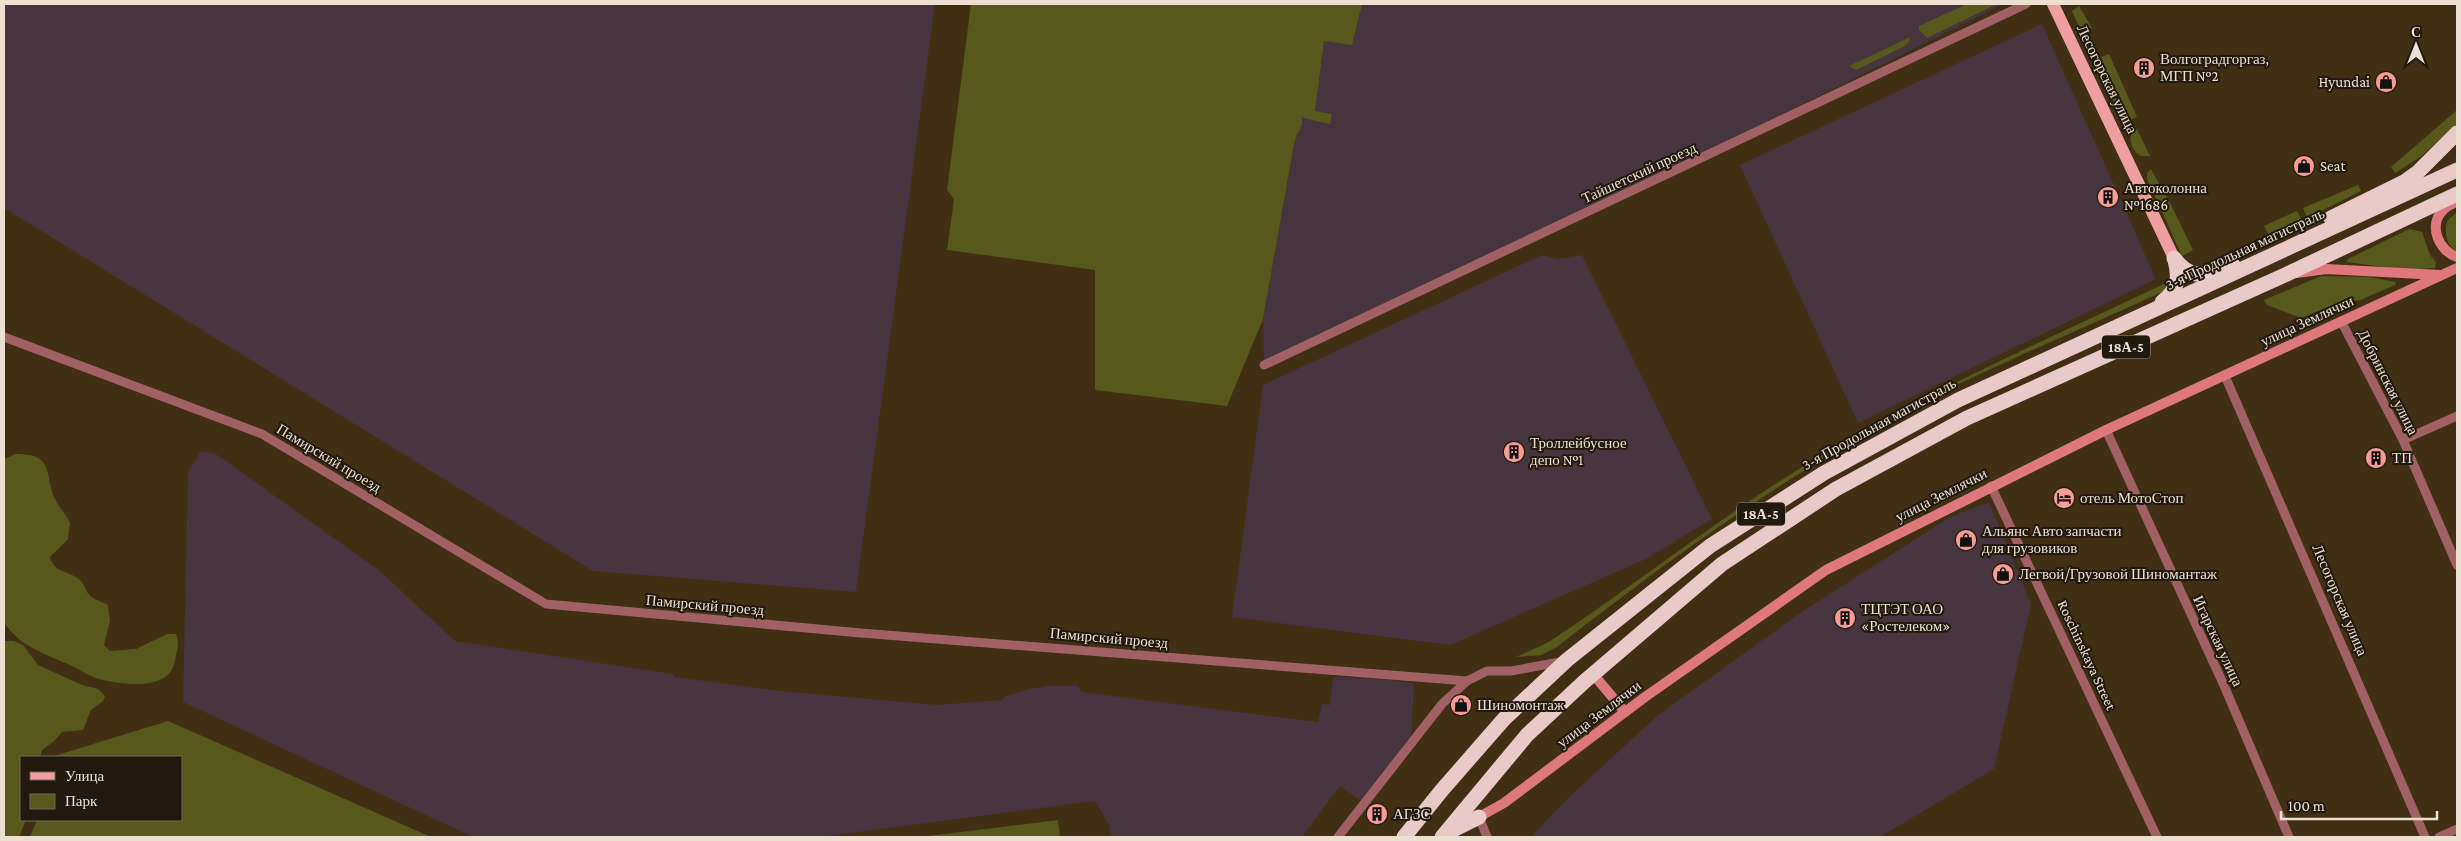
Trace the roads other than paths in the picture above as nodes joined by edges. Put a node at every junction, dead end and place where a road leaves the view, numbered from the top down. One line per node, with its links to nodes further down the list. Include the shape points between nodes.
1 (2026, 4): 16 (street, Тайшетский проезд)
2 (2053, 4): 9 (main road, Лесогорская улица)
3 (2457, 133): 7 (highway, via 2404,182 2328,219)
4 (2457, 170): 7 (highway, 3-я Продольная магистраль / 18А-5)
5 (2457, 194): 11 (highway, 18А-5)
6 (2457, 201): 8 (street, via 2439,215 2437,232 2446,252)
7 (2294, 246): 9 (highway, via 2198,275 2182,269); 13 (highway, 3-я Продольная магистраль / 18А-5)
8 (2457, 257)
9 (2174, 258): 13 (highway, via 2177,287 2162,303)
10 (2457, 268): 12 (street, улица Землячки)
11 (2285, 275): 12 (street, via 2326,269); 24 (highway, 18А-5, via 1967,418 1836,488 1722,564)
12 (2441, 276): 14 (street, улица Землячки)
13 (2137, 318): 23 (highway, 3-я Продольная магистраль / 18А-5, via 1958,400 1824,472 1710,546)
14 (2341, 322): 17 (street, улица Землячки); 20 (street, Добринская улица)
15 (4, 337): 25 (street, Памирский проезд, via 262,434 546,604 861,633)
16 (1264, 365)
17 (2225, 376): 19 (street, улица Землячки); 35 (street, Лесогорская улица)
18 (2457, 416): 20 (street)
19 (2106, 430): 21 (street, улица Землячки); 34 (street, Игарская улица, via 2222,681)
20 (2403, 440): 22 (street, Добринская улица)
21 (1990, 486): 26 (street, улица Землячки, via 1826,570); 33 (street, Roschinskaya Street)
22 (2457, 565)
23 (1567, 660): 25 (street, via 1511,671 1486,671); 31 (highway, 3-я Продольная магистраль / 18А-5, via 1504,719)
24 (1594, 674): 26 (street); 29 (highway, 18А-5, via 1528,735)
25 (1467, 681): 30 (street, via 1442,704)
26 (1625, 712): 27 (street, улица Землячки, via 1504,803)
27 (1478, 817): 29 (highway); 32 (street)
28 (2457, 829): 36 (street)
29 (1443, 836)
30 (1338, 837)
31 (1404, 837)
32 (1488, 837)
33 (2157, 837)
34 (2289, 837)
35 (2425, 837)
36 (2439, 837)

